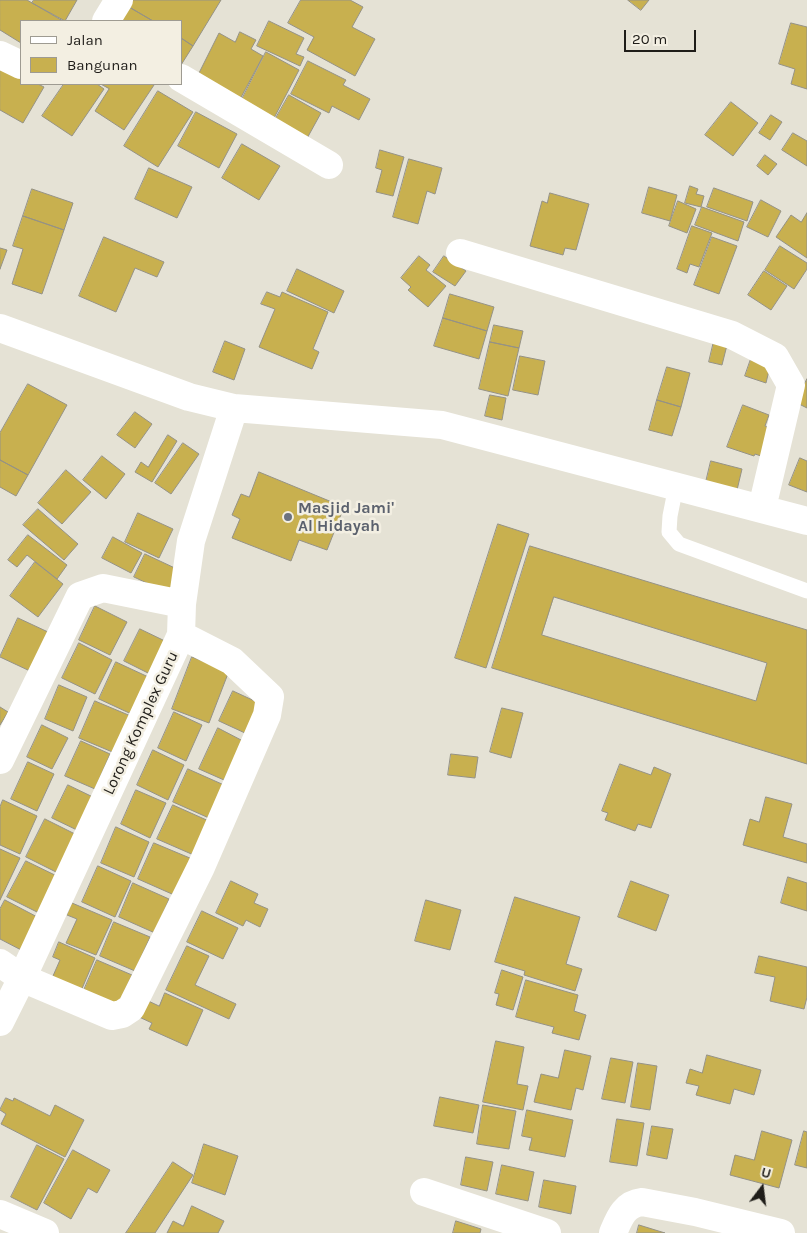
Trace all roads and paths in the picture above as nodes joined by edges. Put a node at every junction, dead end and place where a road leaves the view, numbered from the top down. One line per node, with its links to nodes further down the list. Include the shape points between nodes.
1 (119, 0): 2 (street)
2 (107, 20)
3 (0, 55): 4 (street)
4 (20, 65)
5 (182, 79): 6 (street)
6 (330, 165)
7 (460, 253): 11 (street, via 732,335 775,357 791,385)
8 (0, 328): 9 (street, via 189,397)
9 (234, 408): 10 (street, via 442,424); 14 (street, Lorong Komplex Guru, via 191,541)
10 (676, 486): 11 (street); 13 (lane, via 669,532 679,544)
11 (762, 508): 12 (street)
12 (807, 520)
13 (807, 591)
14 (182, 604): 15 (street, Lorong Komplex Guru); 16 (street, via 103,588 80,596)
15 (181, 634): 17 (street, Lorong Komplex Guru); 17 (street, via 232,661 270,697 267,715 201,867 131,1008 112,1016)
16 (0, 760)
17 (11, 970): 18 (street, Lorong Komplex Guru)
18 (0, 1022)
19 (424, 1192): 23 (street)
20 (0, 1214): 22 (street)
21 (691, 1222): 24 (street, via 636,1202 622,1212); 25 (street)
22 (46, 1233)
23 (547, 1233)
24 (614, 1233)
25 (781, 1233)

